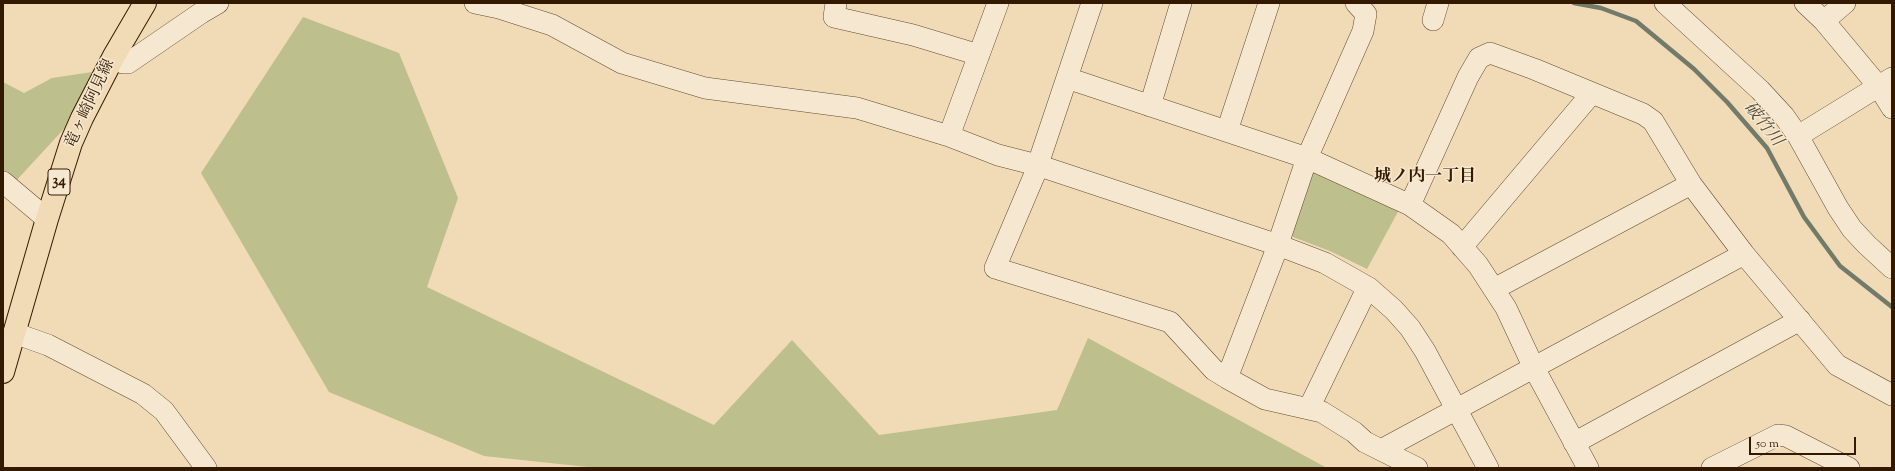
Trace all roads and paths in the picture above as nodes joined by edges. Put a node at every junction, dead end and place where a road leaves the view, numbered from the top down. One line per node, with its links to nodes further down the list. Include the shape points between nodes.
1 (145, 3): 15 (main road, 竜ヶ崎阿見線 / 34)
2 (218, 3): 15 (street, via 128,63 123,63)
3 (475, 3): 22 (street, via 552,25 622,63 705,88 857,108)
4 (836, 3): 14 (street, via 834,17 913,35)
5 (998, 3): 14 (street)
6 (1092, 3): 16 (street)
7 (1182, 3): 19 (street)
8 (1269, 3): 21 (street)
9 (1356, 3): 24 (street, via 1366,14 1363,31)
10 (1665, 3): 23 (street, via 1760,90)
11 (1805, 3): 13 (street)
12 (1845, 3): 13 (street)
13 (1824, 21): 17 (street)
14 (979, 55): 22 (street)
15 (114, 56): 29 (main road, 竜ヶ崎阿見線 / 34, via 71,143)
16 (1067, 78): 19 (street); 25 (street)
17 (1886, 82): 20 (street); 23 (street)
18 (1592, 93): 27 (street, via 1643,114 1653,121); 28 (street, via 1490,53 1479,58); 31 (street)
19 (1150, 106): 21 (street)
20 (1892, 108)
21 (1227, 131): 24 (street)
22 (949, 136): 25 (street, via 998,155)
23 (1798, 136): 33 (street, via 1852,229)
24 (1307, 158): 28 (street); 30 (street)
25 (1037, 165): 30 (street); 40 (street, via 995,268 1170,322 1214,370)
26 (3, 182): 29 (street)
27 (1691, 184): 32 (street); 35 (street)
28 (1410, 205): 31 (street, via 1451,234)
29 (47, 219): 37 (main road, 竜ヶ崎阿見線 / 34)
30 (1278, 245): 34 (street, via 1325,263); 40 (street)
31 (1462, 247): 35 (street)
32 (1744, 254): 36 (street); 38 (street)
33 (1892, 268)
34 (1369, 288): 42 (street); 43 (street, via 1394,310 1417,336)
35 (1494, 289): 38 (street, via 1506,308)
36 (1800, 320): 41 (street, via 1837,365); 44 (street)
37 (14, 333): 39 (main road, 竜ヶ崎阿見線 / 34); 46 (street, via 48,345 143,394 164,411)
38 (1534, 368): 43 (street); 44 (street)
39 (3, 372)
40 (1227, 378): 42 (street, via 1265,400)
41 (1892, 395)
42 (1309, 408): 45 (street, via 1322,412)
43 (1456, 410): 45 (street); 48 (street)
44 (1574, 443): 49 (street)
45 (1381, 450): 47 (street)
46 (206, 468)
47 (1417, 468)
48 (1488, 468)
49 (1588, 468)
50 (1712, 468): 51 (street, via 1778,434)
51 (1849, 468)

